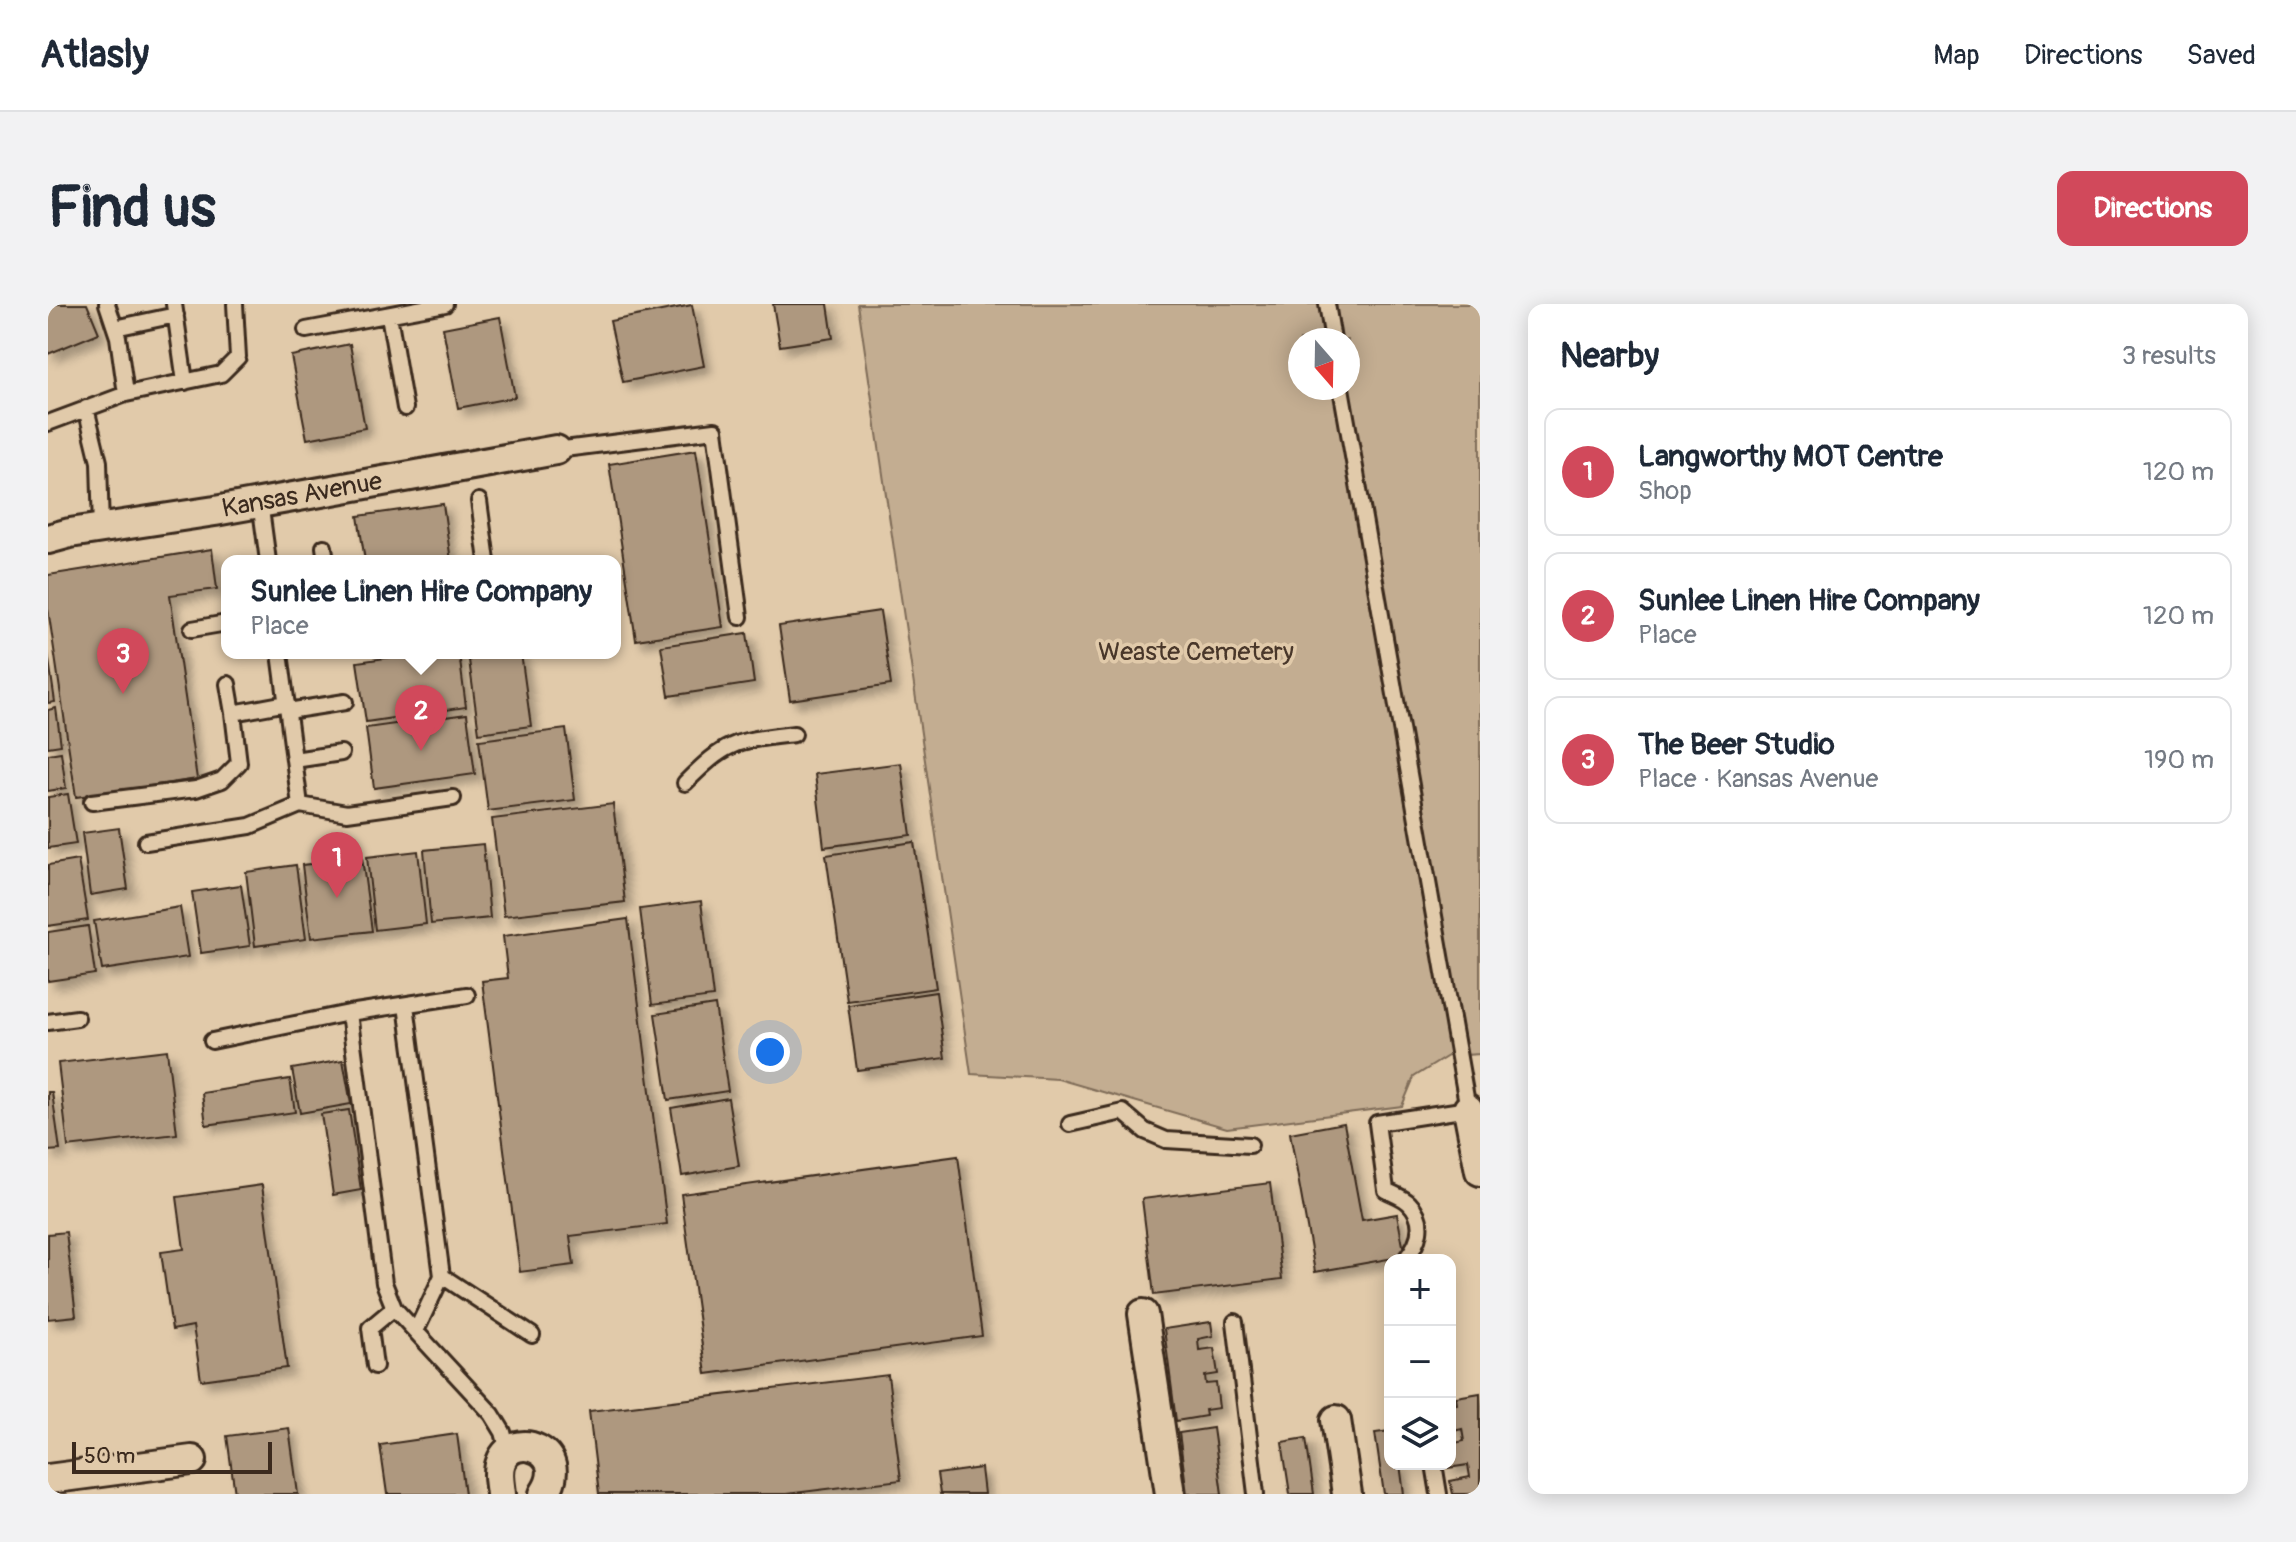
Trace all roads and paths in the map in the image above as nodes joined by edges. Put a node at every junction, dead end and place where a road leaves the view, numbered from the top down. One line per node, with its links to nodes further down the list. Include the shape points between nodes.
1 (107, 304): 7 (lane)
2 (235, 304): 10 (lane, via 238,357 221,374)
3 (445, 304): 6 (lane)
4 (1327, 304): 8 (lane)
5 (175, 310): 7 (lane); 10 (lane)
6 (389, 315): 9 (lane); 14 (lane)
7 (115, 328): 11 (lane)
8 (1331, 328)
9 (306, 330)
10 (185, 382): 11 (lane)
11 (126, 394): 13 (lane)
12 (1343, 400): 45 (lane)
13 (86, 408): 15 (lane); 19 (lane, via 99,462)
14 (405, 408)
15 (48, 423)
16 (556, 450): 18 (street, Kansas Avenue); 23 (lane, via 715,430)
17 (479, 501): 22 (lane)
18 (260, 502): 19 (street, Kansas Avenue); 21 (lane)
19 (101, 529): 20 (street, Kansas Avenue)
20 (48, 539)
21 (267, 555)
22 (486, 555)
23 (740, 617)
24 (221, 624): 25 (lane)
25 (192, 629)
26 (281, 659): 29 (lane)
27 (228, 684): 30 (lane)
28 (345, 702): 29 (lane)
29 (287, 707): 30 (lane); 33 (lane)
30 (233, 713): 36 (lane, via 239,763 222,780 196,789)
31 (794, 734): 34 (lane, via 721,749)
32 (341, 753): 33 (lane)
33 (294, 760): 37 (lane)
34 (685, 783)
35 (453, 798): 37 (lane, via 347,813)
36 (92, 802)
37 (300, 805): 38 (lane, via 250,826)
38 (146, 842)
39 (467, 995): 40 (lane)
40 (406, 1005): 41 (lane); 50 (lane)
41 (349, 1013): 44 (lane); 51 (lane, via 384,1283)
42 (77, 1018): 43 (lane)
43 (48, 1022)
44 (212, 1041)
45 (1468, 1109): 48 (street); 49 (lane, via 1377,1123 1386,1190 1409,1202 1421,1233)
46 (1070, 1124): 47 (lane, via 1123,1112 1166,1140)
47 (1250, 1145)
48 (1480, 1171)
49 (1410, 1254)
50 (442, 1276): 54 (lane); 55 (lane)
51 (394, 1308): 54 (lane); 56 (lane, via 370,1328)
52 (1143, 1314): 64 (street)
53 (1235, 1322): 65 (lane)
54 (416, 1331): 58 (lane, via 492,1414)
55 (532, 1335)
56 (375, 1366)
57 (1336, 1420): 66 (street)
58 (508, 1451): 62 (street, via 499,1472); 63 (street, via 532,1446 550,1460 554,1472)
59 (192, 1460): 61 (street)
60 (1435, 1470): 67 (lane)
61 (48, 1479)
62 (501, 1494)
63 (544, 1494)
64 (1170, 1494)
65 (1256, 1494)
66 (1347, 1494)
67 (1439, 1494)

